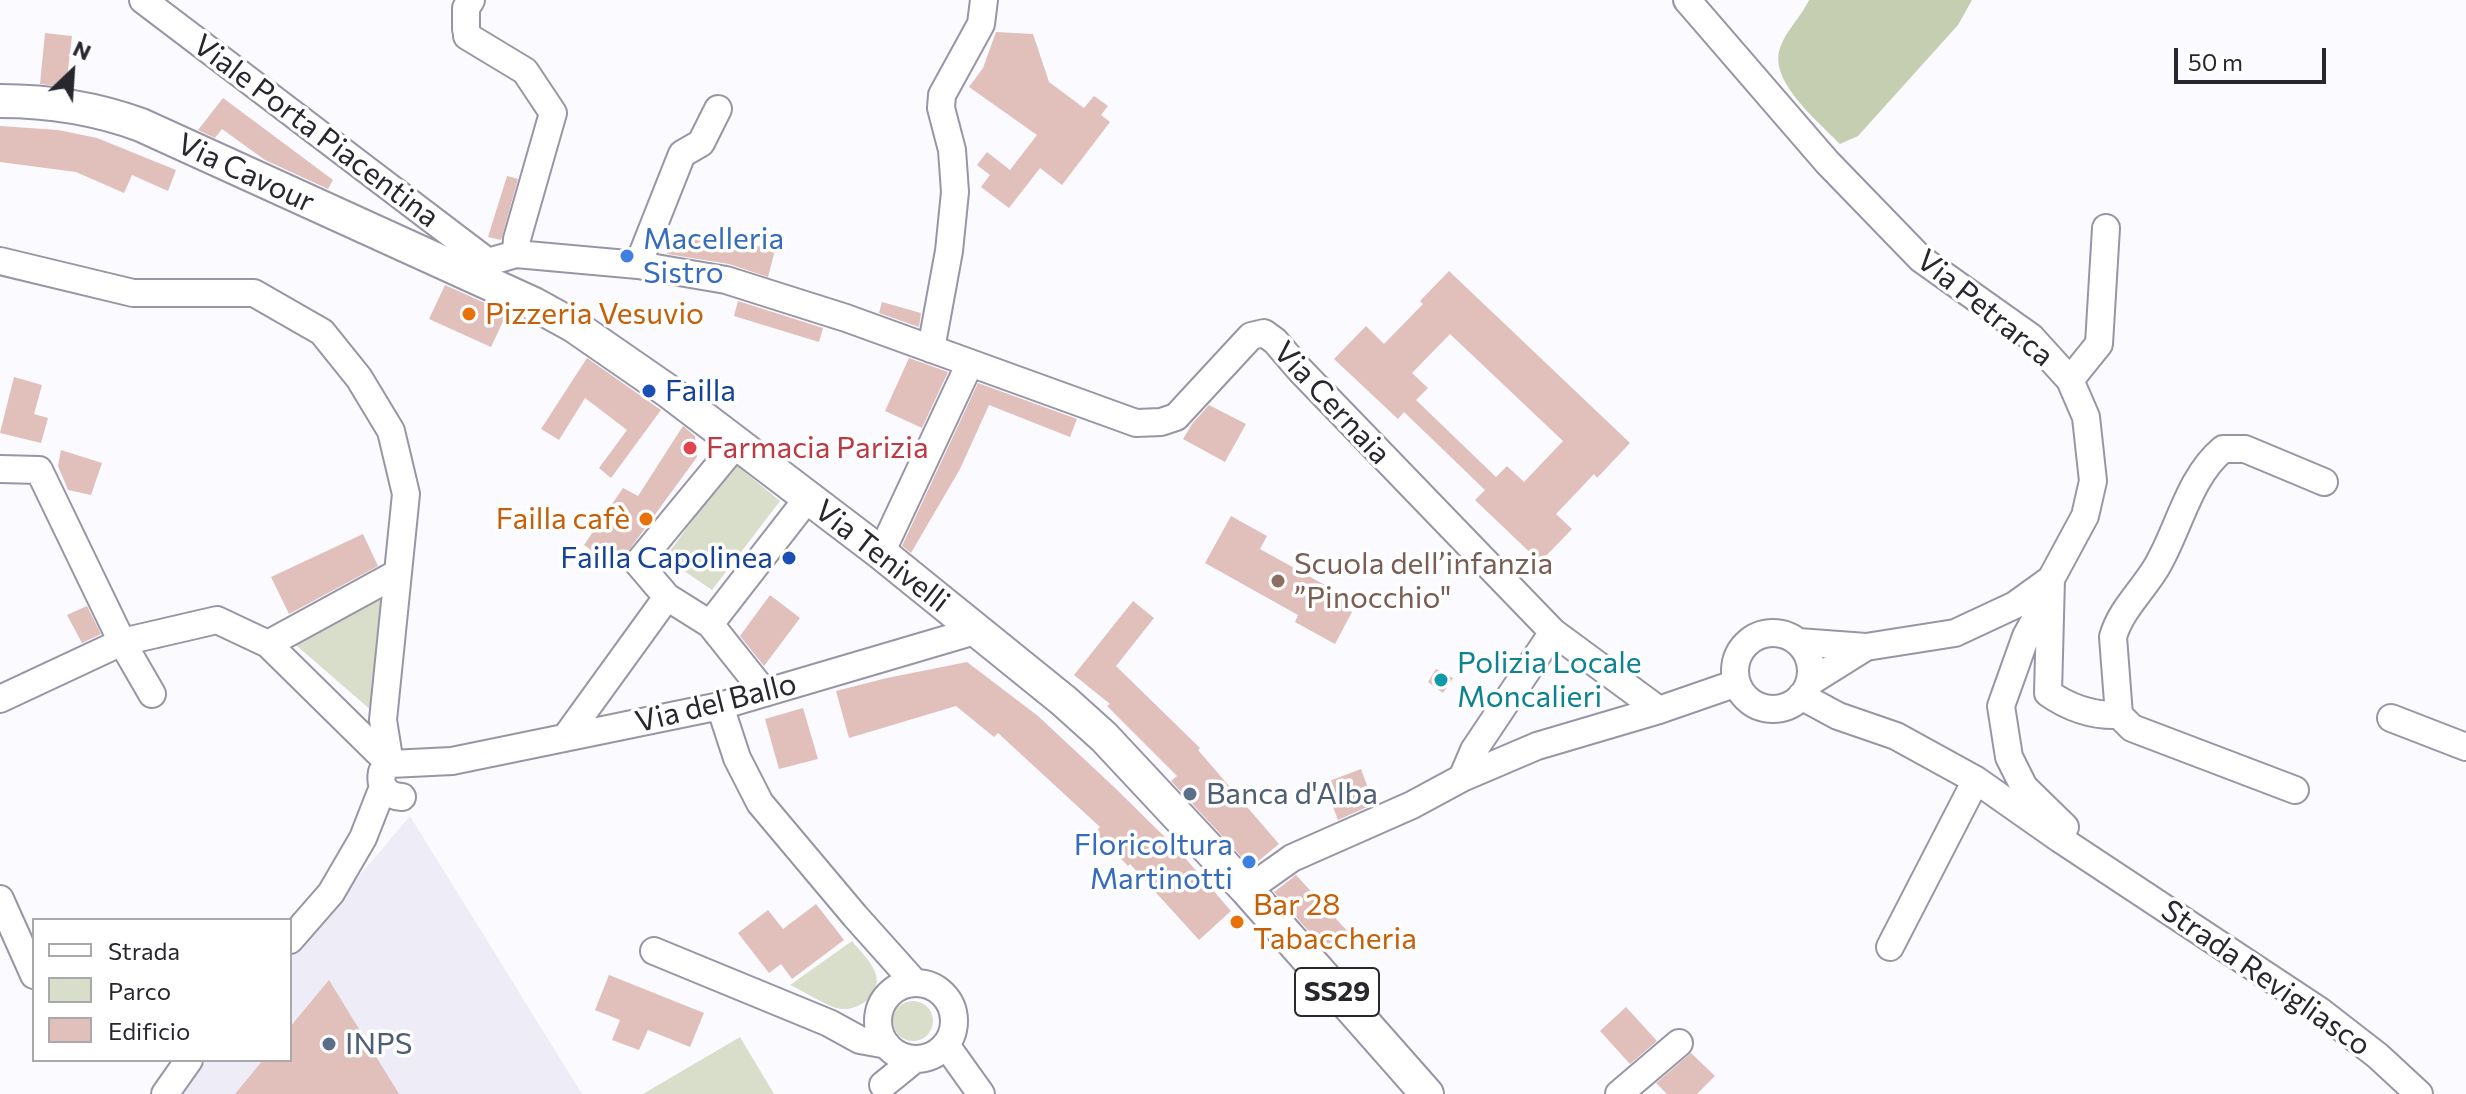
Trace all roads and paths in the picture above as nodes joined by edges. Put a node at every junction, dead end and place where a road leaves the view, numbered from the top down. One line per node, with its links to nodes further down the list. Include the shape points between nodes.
1 (143, 0): 11 (street, Viale Porta Piacentina)
2 (471, 0): 8 (street, via 466,32 525,71 553,113)
3 (984, 0): 12 (street, via 981,24 942,95 957,192)
4 (1687, 0): 14 (street, Via Petrarca, via 1827,162 1921,259 2031,337)
5 (0, 101): 11 (main road, Via Cavour, via 82,107 141,125)
6 (718, 109): 10 (street, via 701,143 682,154)
7 (2106, 228): 14 (street, via 2099,344)
8 (516, 254): 10 (street, Via Cernaia); 11 (street, Via Cernaia)
9 (0, 261): 20 (street, via 133,293 254,293 322,332 359,378 391,431 406,494)
10 (638, 265): 12 (street, Via Cernaia, via 726,280)
11 (485, 271): 15 (main road, Via Tenivelli, via 574,326)
12 (931, 349): 13 (street, Via Cernaia)
13 (970, 363): 19 (street); 25 (street, Via Cernaia, via 1136,423 1161,422 1176,417 1251,336 1264,333)
14 (2070, 380): 21 (street, Via Petrarca, via 2086,417 2093,481 2085,516)
15 (737, 443): 18 (main road, Via Tenivelli); 22 (street, via 638,563)
16 (0, 469): 26 (street, via 39,470)
17 (2324, 482): 37 (street, via 2245,449 2223,449 2207,462 2157,567 2116,625)
18 (808, 498): 19 (main road, Via Tenivelli); 23 (street)
19 (881, 553): 24 (main road, Via Tenivelli)
20 (398, 573): 28 (street); 42 (street, via 383,720)
21 (2050, 592): 29 (street, Via Petrarca, via 1955,633); 37 (street, via 2048,693 2063,704 2103,716); 45 (street, Strada Revigliasco, via 2026,636 2001,706 2009,757 2024,787)
22 (667, 597): 23 (street); 39 (street)
23 (710, 624): 32 (street)
24 (978, 630): 32 (street, Via del Ballo); 46 (main road, Via Tenivelli, via 1104,737)
25 (1553, 632): 36 (street, Via Cernaia); 41 (street, via 1474,750)
26 (122, 642): 28 (street, via 217,620); 33 (street); 34 (street)
27 (1798, 642): 29 (street, Via Petrarca); 30 (street, via 1776,633 1752,639 1737,658); 31 (street, via 1810,661)
28 (268, 644): 42 (street)
29 (1866, 647): 31 (street, Via Petrarca)
30 (1737, 683): 31 (street, via 1750,701 1771,709 1782,708); 36 (street)
31 (1806, 689): 43 (street, Strada Revigliasco, via 1838,716 1896,736)
32 (765, 693): 35 (street, Via del Ballo)
33 (152, 694)
34 (0, 699)
35 (720, 706): 39 (street, Via del Ballo); 50 (street, via 737,758 760,803)
36 (1659, 710): 41 (street, via 1537,746)
37 (2119, 715): 44 (street, via 2132,728)
38 (2391, 718): 40 (street)
39 (565, 738): 42 (street, Via del Ballo, via 452,761)
40 (2466, 747)
41 (1462, 778): 46 (street, via 1292,858)
42 (399, 780): 48 (street, via 331,893)
43 (1976, 780): 45 (street, Strada Revigliasco); 49 (street)
44 (2295, 790)
45 (2108, 869): 64 (street, Strada Revigliasco, via 2320,1011)
46 (1244, 887): 62 (main road, SS29)
47 (0, 899): 52 (street)
48 (292, 938)
49 (1890, 947)
50 (884, 950): 53 (street); 54 (street)
51 (654, 951): 55 (street)
52 (32, 971)
53 (915, 983): 54 (street, via 898,988); 57 (street, via 928,985 953,1010)
54 (884, 1004): 55 (street, via 860,1021); 58 (street, via 881,1036)
55 (829, 1023): 58 (street, via 860,1040)
56 (1679, 1043): 63 (street)
57 (946, 1045): 58 (street, via 915,1059 883,1085); 61 (street)
58 (889, 1047)
59 (188, 1062): 60 (street)
60 (165, 1094)
61 (981, 1094)
62 (1427, 1094)
63 (1619, 1094)
64 (2419, 1094)

